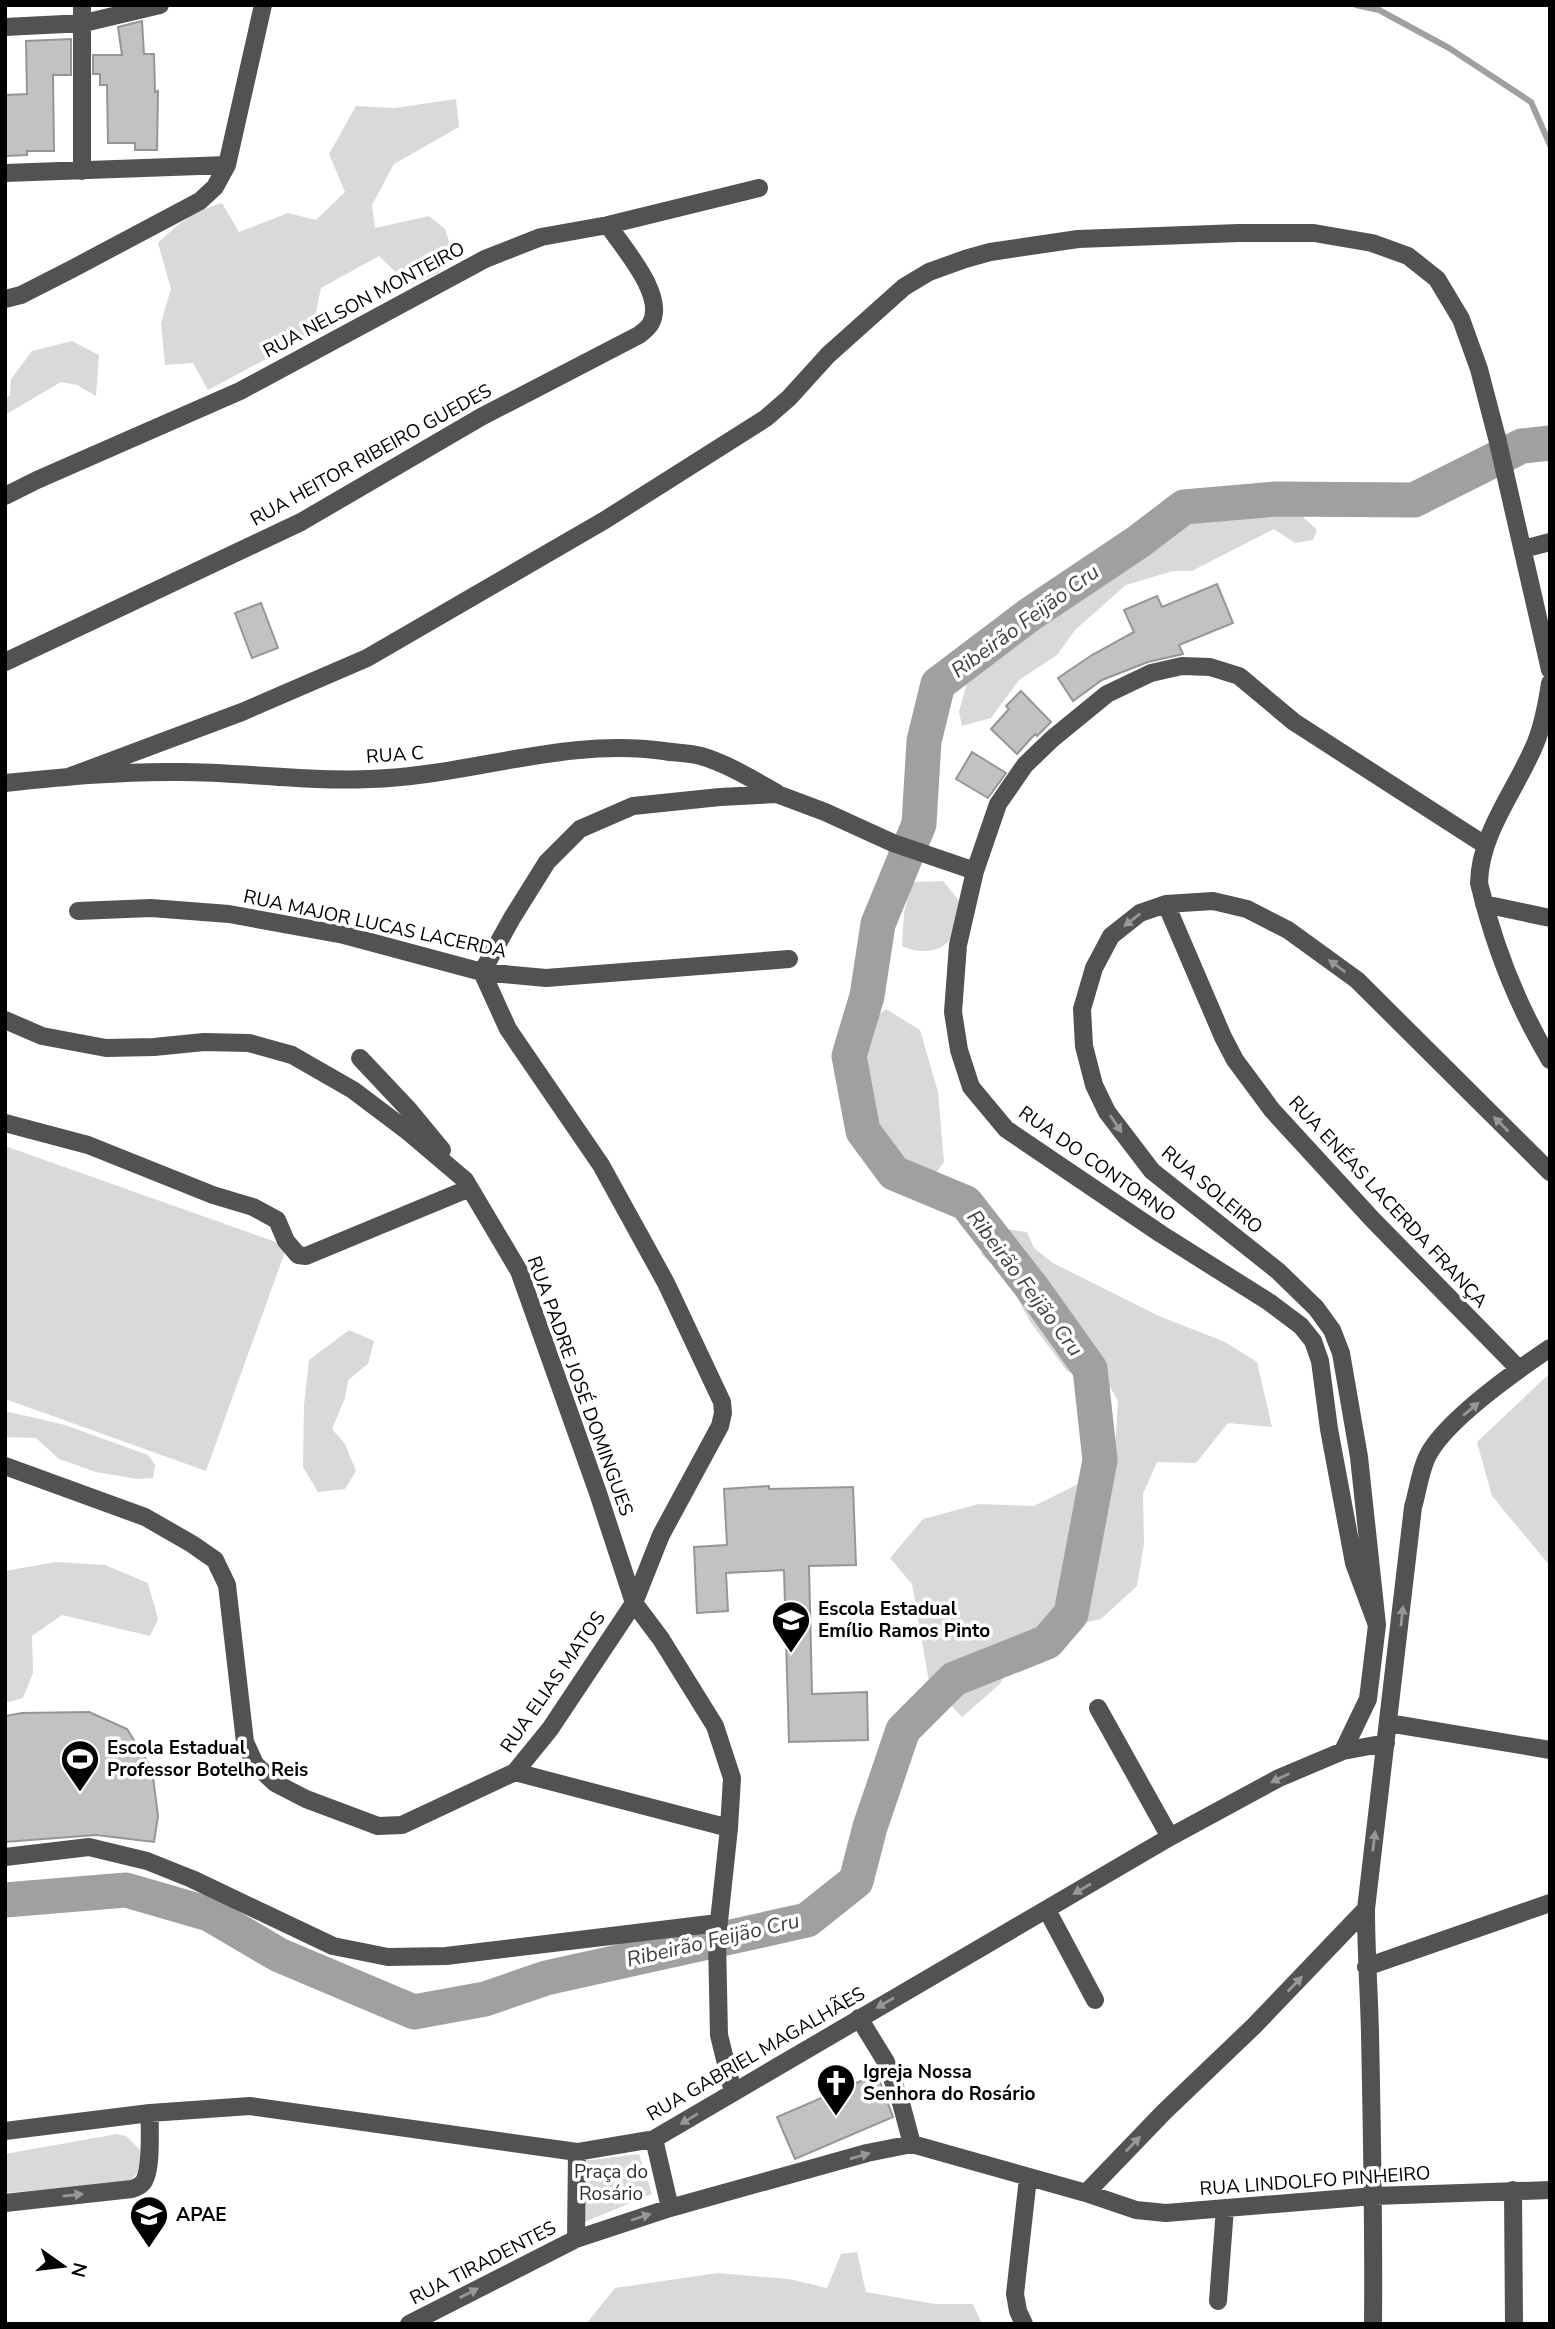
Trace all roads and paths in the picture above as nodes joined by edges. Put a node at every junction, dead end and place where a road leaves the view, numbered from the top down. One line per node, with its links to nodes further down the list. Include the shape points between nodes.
1 (160, 5): 3 (street, via 128,14)
2 (262, 5): 5 (street)
3 (83, 14): 4 (street); 6 (street)
4 (5, 27)
5 (227, 165): 6 (street); 10 (street, via 215,187 200,201 21,295)
6 (82, 171): 7 (street)
7 (5, 173)
8 (759, 188): 9 (street, RUA NELSON MONTEIRO)
9 (608, 225): 11 (street, RUA NELSON MONTEIRO, via 541,237 485,259 240,391); 14 (street, RUA HEITOR RIBEIRO GUEDES, via 653,297 651,324 639,335 481,417 301,522)
10 (5, 299)
11 (5, 496)
12 (1550, 542): 13 (street)
13 (1523, 549): 15 (street); 17 (street, via 1479,369 1461,319 1437,279 1408,256 1372,243 1314,233 1078,239 990,252 929,272 904,287 754,426 605,520 367,658 242,712)
14 (5, 662)
15 (1550, 670)
16 (1550, 684): 20 (street, via 1536,741)
17 (71, 776): 18 (street, RUA C); 19 (street, RUA C, via 180,772 371,779 437,773 570,750 644,748 700,756)
18 (5, 783)
19 (777, 794): 21 (street, via 893,843); 27 (street, via 633,806 580,828 547,862)
20 (1485, 845): 21 (street, RUA DO CONTORNO, via 1294,722 1239,676 1210,667 1182,666 1150,673 1107,694 1052,738 1025,765 998,804); 23 (street, via 1479,869)
21 (975, 871): 38 (street, RUA DO CONTORNO, via 958,945 953,1012 971,1087 1006,1129 1269,1302 1313,1341 1354,1563)
22 (1166, 904): 32 (street, RUA SOLEIRO, one-way to 22, via 1357,980 1288,930 1247,909 1213,901); 35 (street, RUA ENÉAS LACERDA FRANÇA, via 1223,1037 1272,1110); 38 (street, RUA SOLEIRO, one-way to 38, via 1140,913 1111,936 1094,968 1082,1009 1084,1046 1094,1085 1107,1112 1152,1171 1278,1271 1332,1329 1341,1353 1359,1457)
23 (1484, 904): 25 (street); 30 (street, via 1506,974 1527,1023)
24 (78, 911): 27 (street, RUA MAJOR LUCAS LACERDA, via 151,908 229,914 344,935)
25 (1550, 918)
26 (789, 959): 27 (street, RUA MAJOR LUCAS LACERDA, via 546,978)
27 (482, 972): 37 (street, RUA ELIAS MATOS, via 508,1029 601,1165 666,1283 722,1402 720,1426 662,1535)
28 (5, 1020): 33 (street, RUA PADRE JOSÉ DOMINGUES, via 42,1036 106,1048 249,1043 292,1055 353,1090)
29 (360, 1058): 33 (street, via 409,1110)
30 (1550, 1060)
31 (5, 1123): 33 (street, via 88,1145 261,1211 277,1220 298,1255 306,1256)
32 (1550, 1172)
33 (467, 1184): 37 (street, RUA PADRE JOSÉ DOMINGUES, via 519,1271)
34 (1550, 1348): 35 (street)
35 (1519, 1369): 40 (street, one-way to 35, via 1413,1507 1426,1457 1441,1434)
36 (5, 1466): 44 (street, RUA ELIAS MATOS, via 145,1517 215,1560 227,1586 245,1742 255,1764 275,1783 378,1826 402,1825)
37 (634, 1602): 44 (street, RUA ELIAS MATOS, via 550,1729); 45 (street, RUA PADRE JOSÉ DOMINGUES, via 715,1726 732,1778)
38 (1377, 1625): 43 (street, RUA SOLEIRO, via 1368,1699)
39 (1098, 1707): 46 (street)
40 (1388, 1723): 41 (street); 42 (street)
41 (1386, 1743): 43 (street, RUA GABRIEL MAGALHÃES); 49 (street, one-way to 41)
42 (1550, 1750)
43 (1343, 1751): 46 (street, RUA GABRIEL MAGALHÃES, one-way to 46, via 1279,1778)
44 (515, 1772): 45 (street)
45 (729, 1828): 51 (street, RUA PADRE JOSÉ DOMINGUES)
46 (1170, 1838): 50 (street, RUA GABRIEL MAGALHÃES, one-way to 50)
47 (5, 1857): 51 (street, via 89,1847 147,1861 333,1946 388,1957 446,1956)
48 (1550, 1903): 52 (street)
49 (1366, 1909): 52 (street); 64 (street, one-way to 49)
50 (1046, 1910): 53 (street); 54 (street, RUA GABRIEL MAGALHÃES, one-way to 54)
51 (718, 1931): 55 (street, RUA PADRE JOSÉ DOMINGUES, via 719,2035)
52 (1366, 1967): 65 (street)
53 (1095, 2000)
54 (859, 2018): 55 (street, RUA GABRIEL MAGALHÃES); 59 (street, via 886,2062)
55 (733, 2092): 58 (street, RUA GABRIEL MAGALHÃES, one-way to 58)
56 (150, 2113): 57 (street, RUA GABRIEL MAGALHÃES); 60 (street, RUA GABRIEL MAGALHÃES, via 250,2106); 66 (street, one-way to 56, via 141,2185 148,2164)
57 (5, 2131)
58 (654, 2139): 60 (street, RUA GABRIEL MAGALHÃES); 67 (street)
59 (912, 2144): 61 (street, RUA LINDOLFO PINHEIRO); 67 (street, RUA TIRADENTES, one-way to 59)
60 (577, 2152): 69 (street)
61 (1028, 2178): 64 (street, RUA LINDOLFO PINHEIRO); 72 (street, via 1016,2294)
62 (1513, 2190): 63 (street, RUA LINDOLFO PINHEIRO); 65 (street, RUA LINDOLFO PINHEIRO); 74 (street)
63 (1550, 2190)
64 (1086, 2193): 68 (street, RUA LINDOLFO PINHEIRO, via 1136,2210 1166,2213)
65 (1374, 2196): 68 (street, RUA LINDOLFO PINHEIRO); 73 (street)
66 (5, 2203)
67 (670, 2208): 69 (street, RUA TIRADENTES, one-way to 67)
68 (1225, 2208): 70 (street)
69 (576, 2239): 71 (street, RUA TIRADENTES, one-way to 69)
70 (1218, 2301)
71 (408, 2324)
72 (1024, 2324)
73 (1373, 2324)
74 (1514, 2324)

